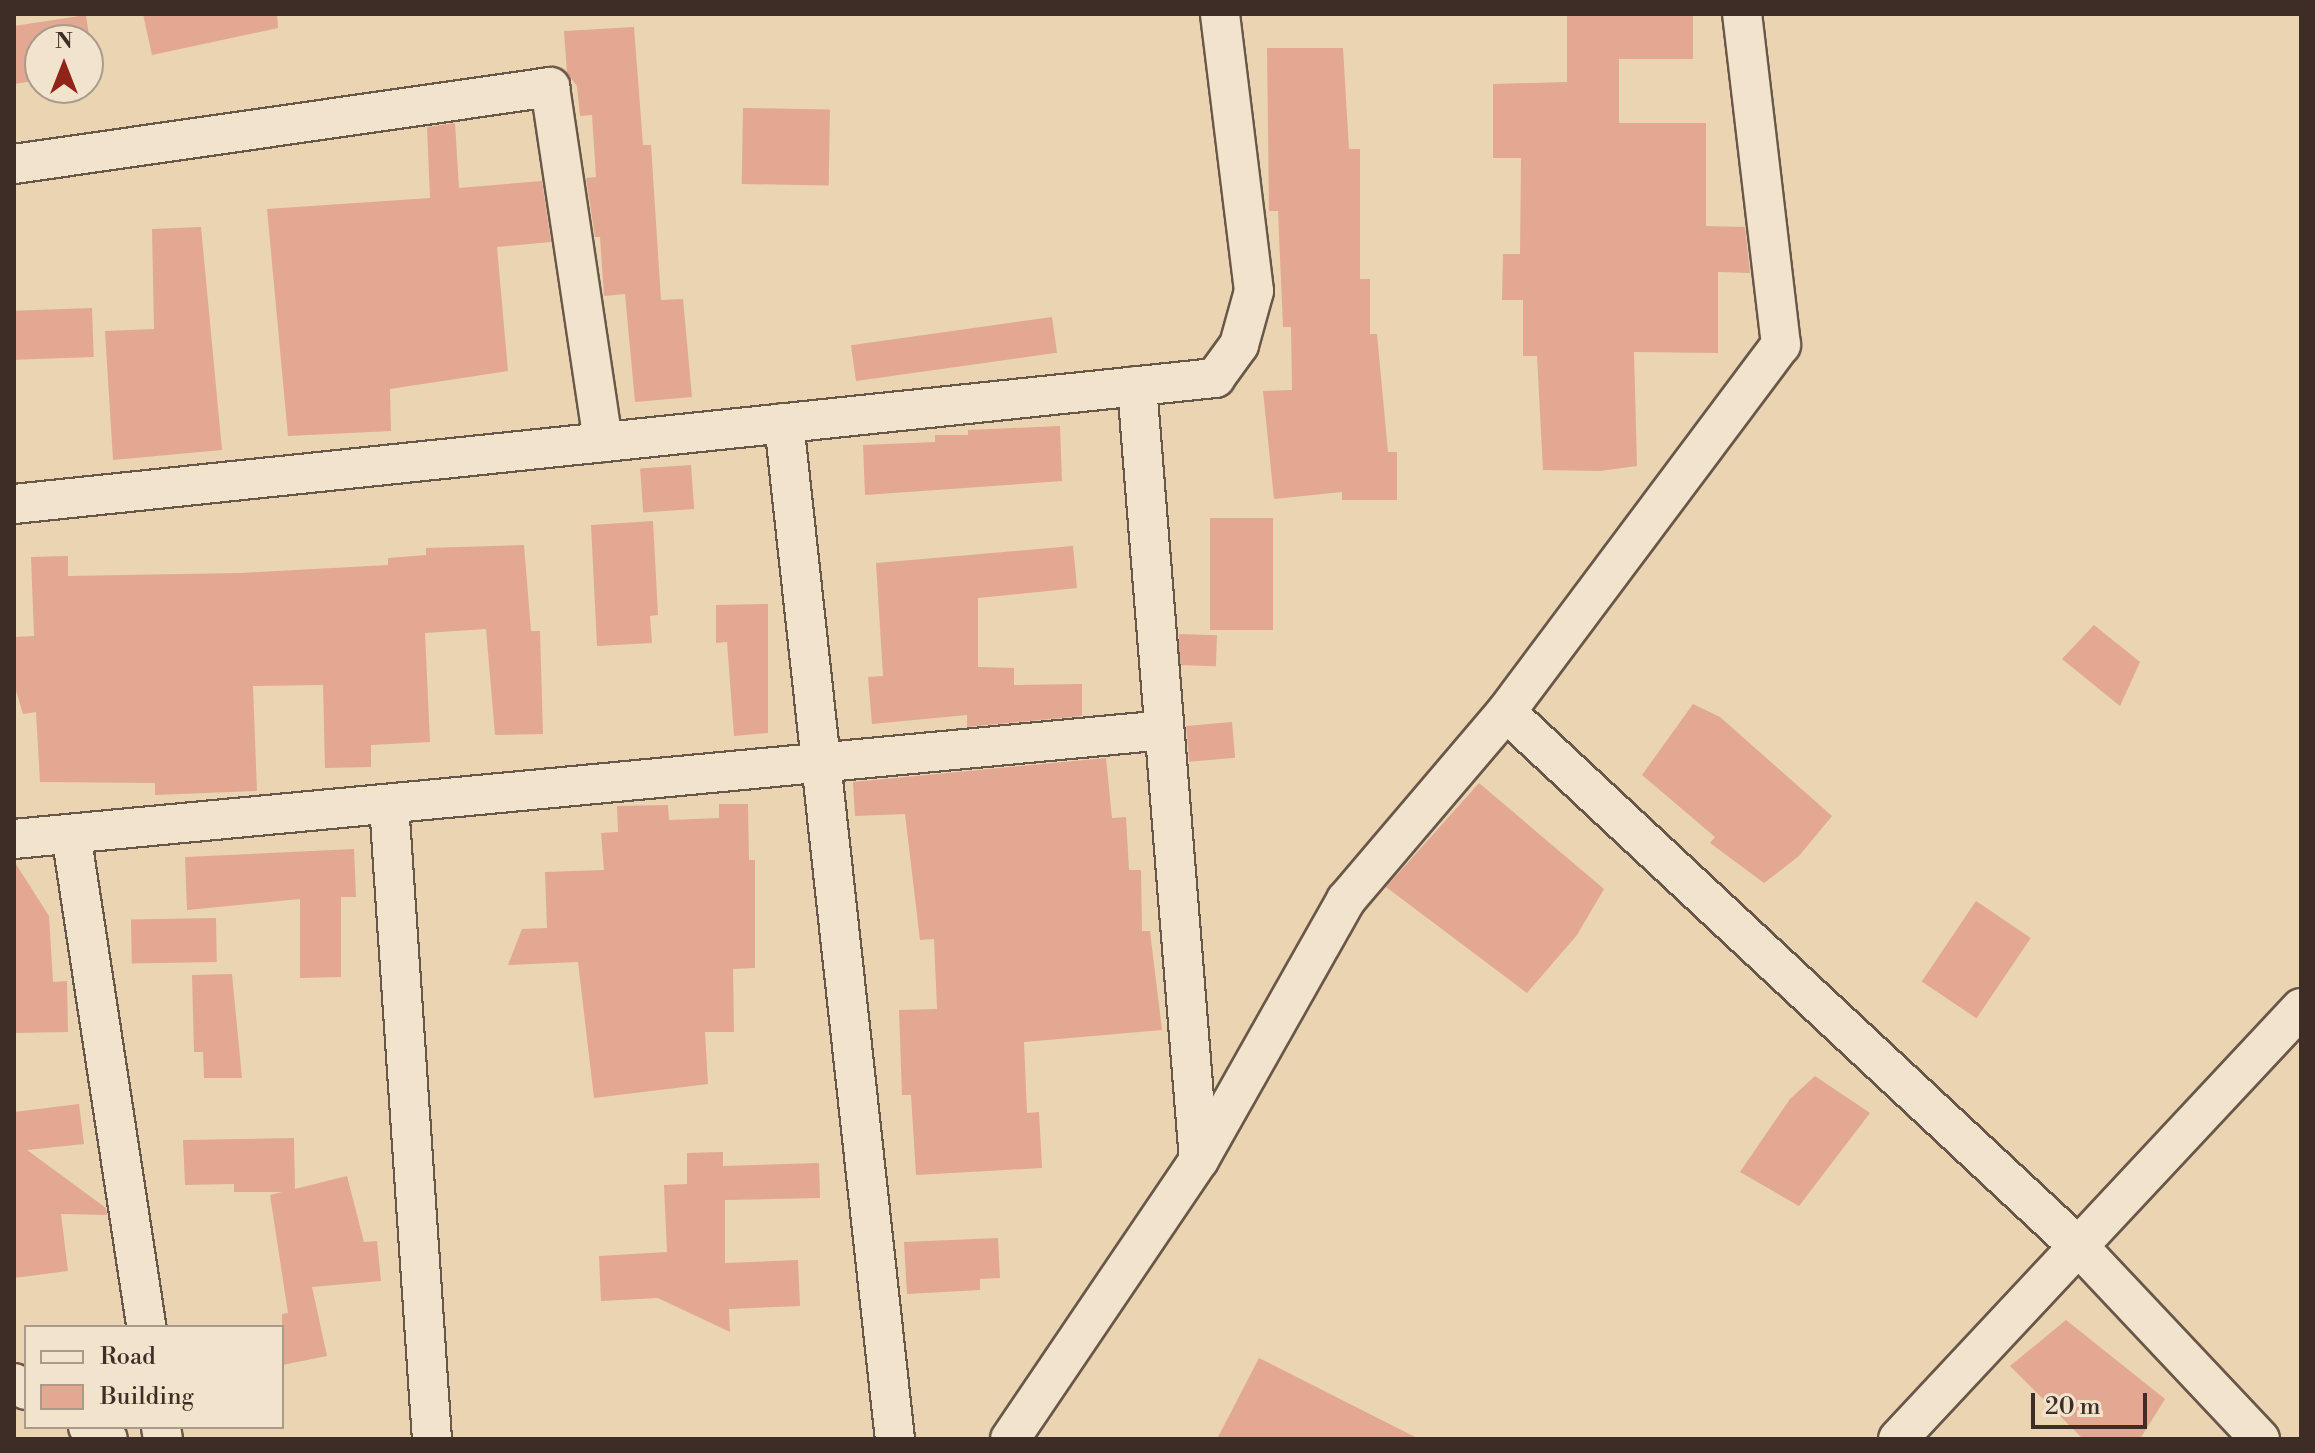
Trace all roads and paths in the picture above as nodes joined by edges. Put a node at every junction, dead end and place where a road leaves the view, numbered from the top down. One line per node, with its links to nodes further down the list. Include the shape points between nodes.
1 (1220, 14): 4 (street, via 1254,291 1239,345 1215,378)
2 (1742, 14): 8 (street, via 1781,345)
3 (14, 164): 6 (street, via 550,87)
4 (1137, 386): 5 (street); 9 (street)
5 (784, 423): 6 (street); 10 (street)
6 (603, 442): 7 (street)
7 (14, 504)
8 (1506, 712): 15 (street, via 1346,900); 16 (street)
9 (1164, 730): 10 (street); 15 (street)
10 (821, 762): 11 (street); 19 (street)
11 (389, 804): 12 (street); 18 (street)
12 (71, 834): 13 (street); 17 (street)
13 (14, 839)
14 (2301, 1008): 16 (street)
15 (1199, 1160): 20 (street)
16 (2081, 1249): 21 (street); 22 (street)
17 (146, 1325)
18 (432, 1439)
19 (895, 1439)
20 (1010, 1439)
21 (1898, 1439)
22 (2260, 1439)

